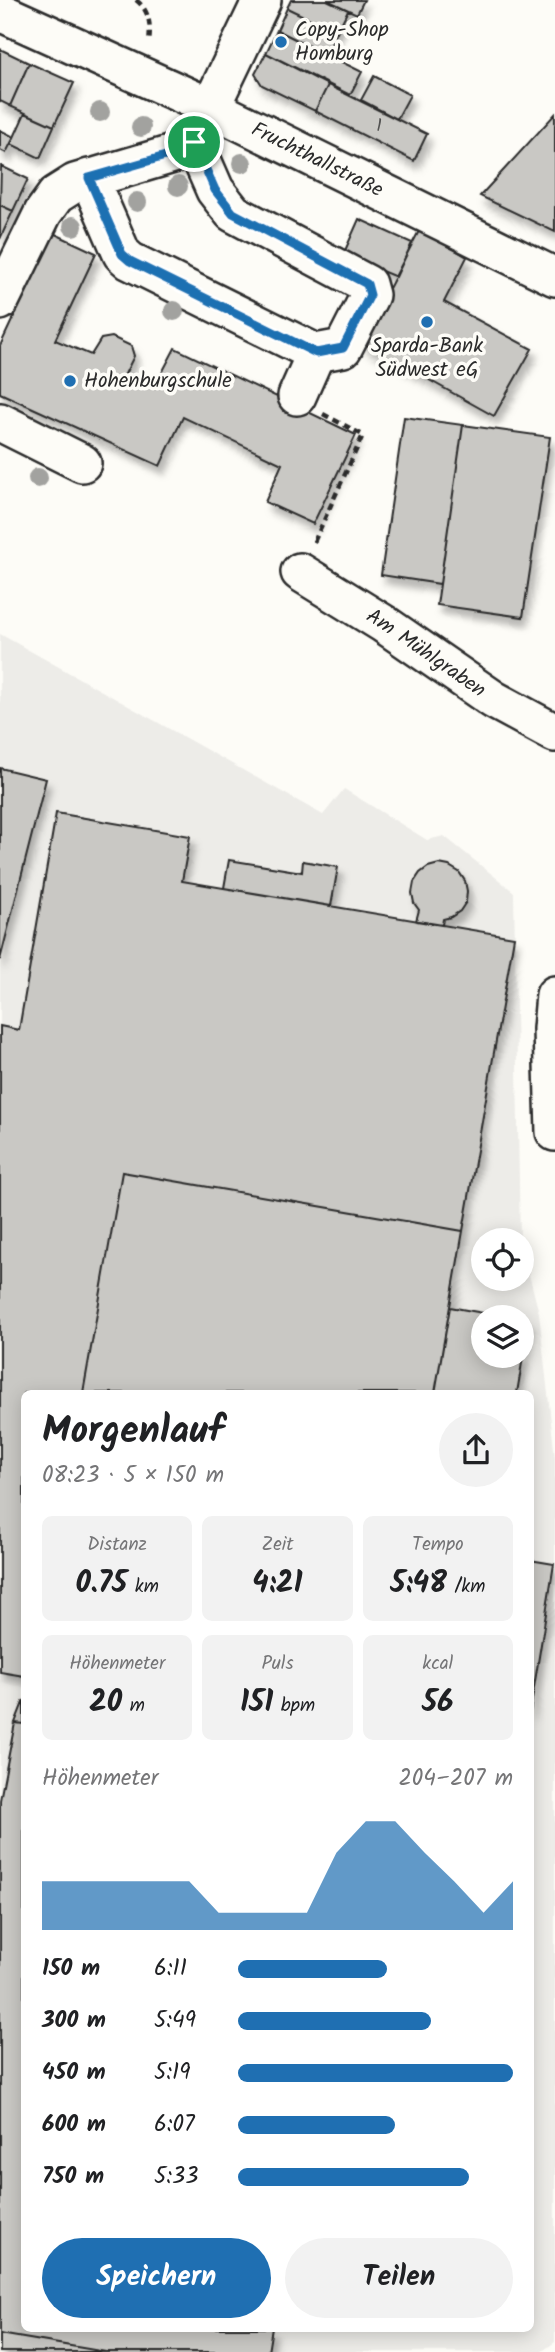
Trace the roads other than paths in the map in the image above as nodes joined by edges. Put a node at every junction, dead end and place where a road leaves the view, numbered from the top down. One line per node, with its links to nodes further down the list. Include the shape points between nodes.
1 (262, 0): 3 (street)
2 (0, 12): 3 (street, Fruchthallstraße)
3 (210, 107): 4 (street); 6 (street, Fruchthallstraße)
4 (194, 142): 5 (street, via 176,153); 8 (street, via 215,190 233,213 367,284 370,295 343,348)
5 (89, 178): 7 (street, via 56,195); 8 (street, via 122,254 130,261)
6 (555, 277)
7 (0, 301)
8 (316, 353): 9 (street)
9 (296, 396)
10 (11, 428): 11 (street)
11 (82, 463)
12 (300, 572): 13 (street, Am Mühlgraben, via 494,700)
13 (555, 733)
14 (555, 995): 15 (street)
15 (555, 1132)

